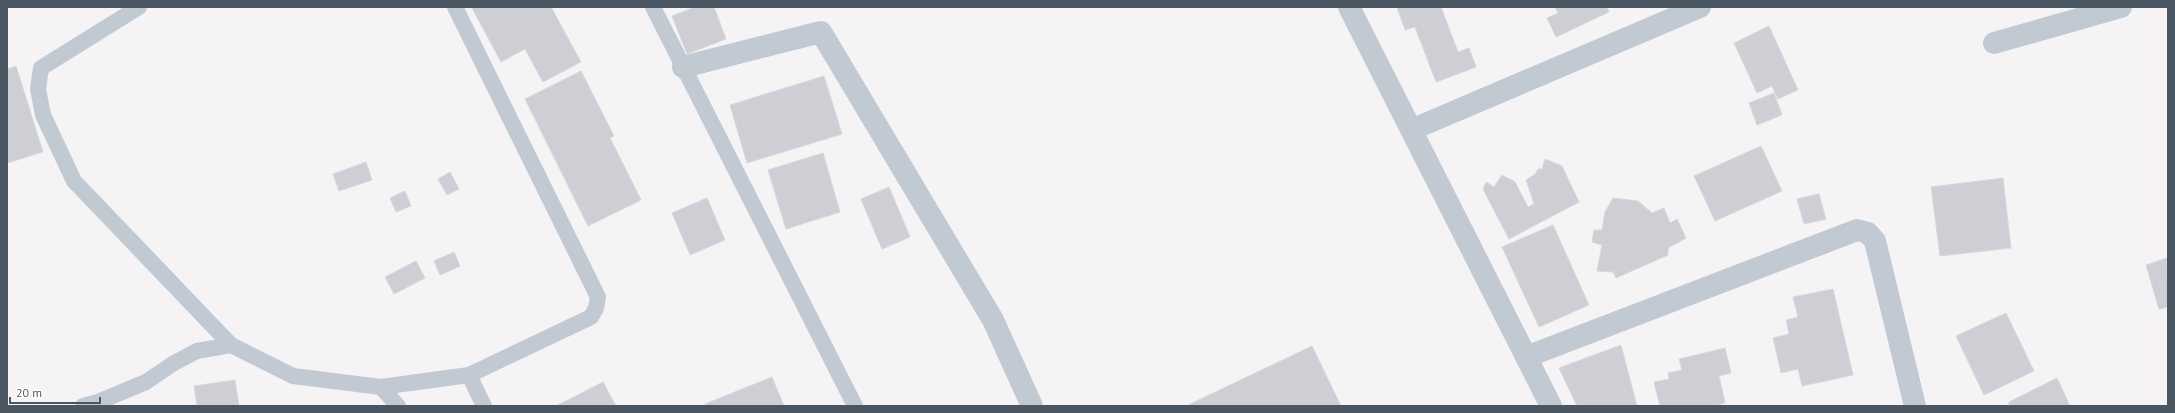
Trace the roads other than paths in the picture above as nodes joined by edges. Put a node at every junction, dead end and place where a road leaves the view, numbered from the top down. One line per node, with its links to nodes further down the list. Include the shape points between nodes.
1 (139, 7): 10 (lane, via 41,68 38,89 43,115 74,180)
2 (455, 7): 12 (lane, via 598,297 591,317)
3 (653, 7): 8 (lane)
4 (1349, 7): 9 (street)
5 (1700, 7): 9 (street)
6 (2121, 7): 7 (street)
7 (1994, 43)
8 (684, 67): 17 (lane); 18 (street, via 821,32 993,320)
9 (1411, 130): 11 (street)
10 (231, 345): 13 (lane, via 293,376); 14 (lane, via 197,351 146,382)
11 (1526, 357): 19 (street); 20 (street, via 1857,230 1868,233 1875,240)
12 (469, 375): 13 (lane); 16 (lane)
13 (381, 387): 15 (lane)
14 (83, 406)
15 (398, 406)
16 (484, 406)
17 (855, 406)
18 (1032, 406)
19 (1551, 406)
20 (1915, 406)

